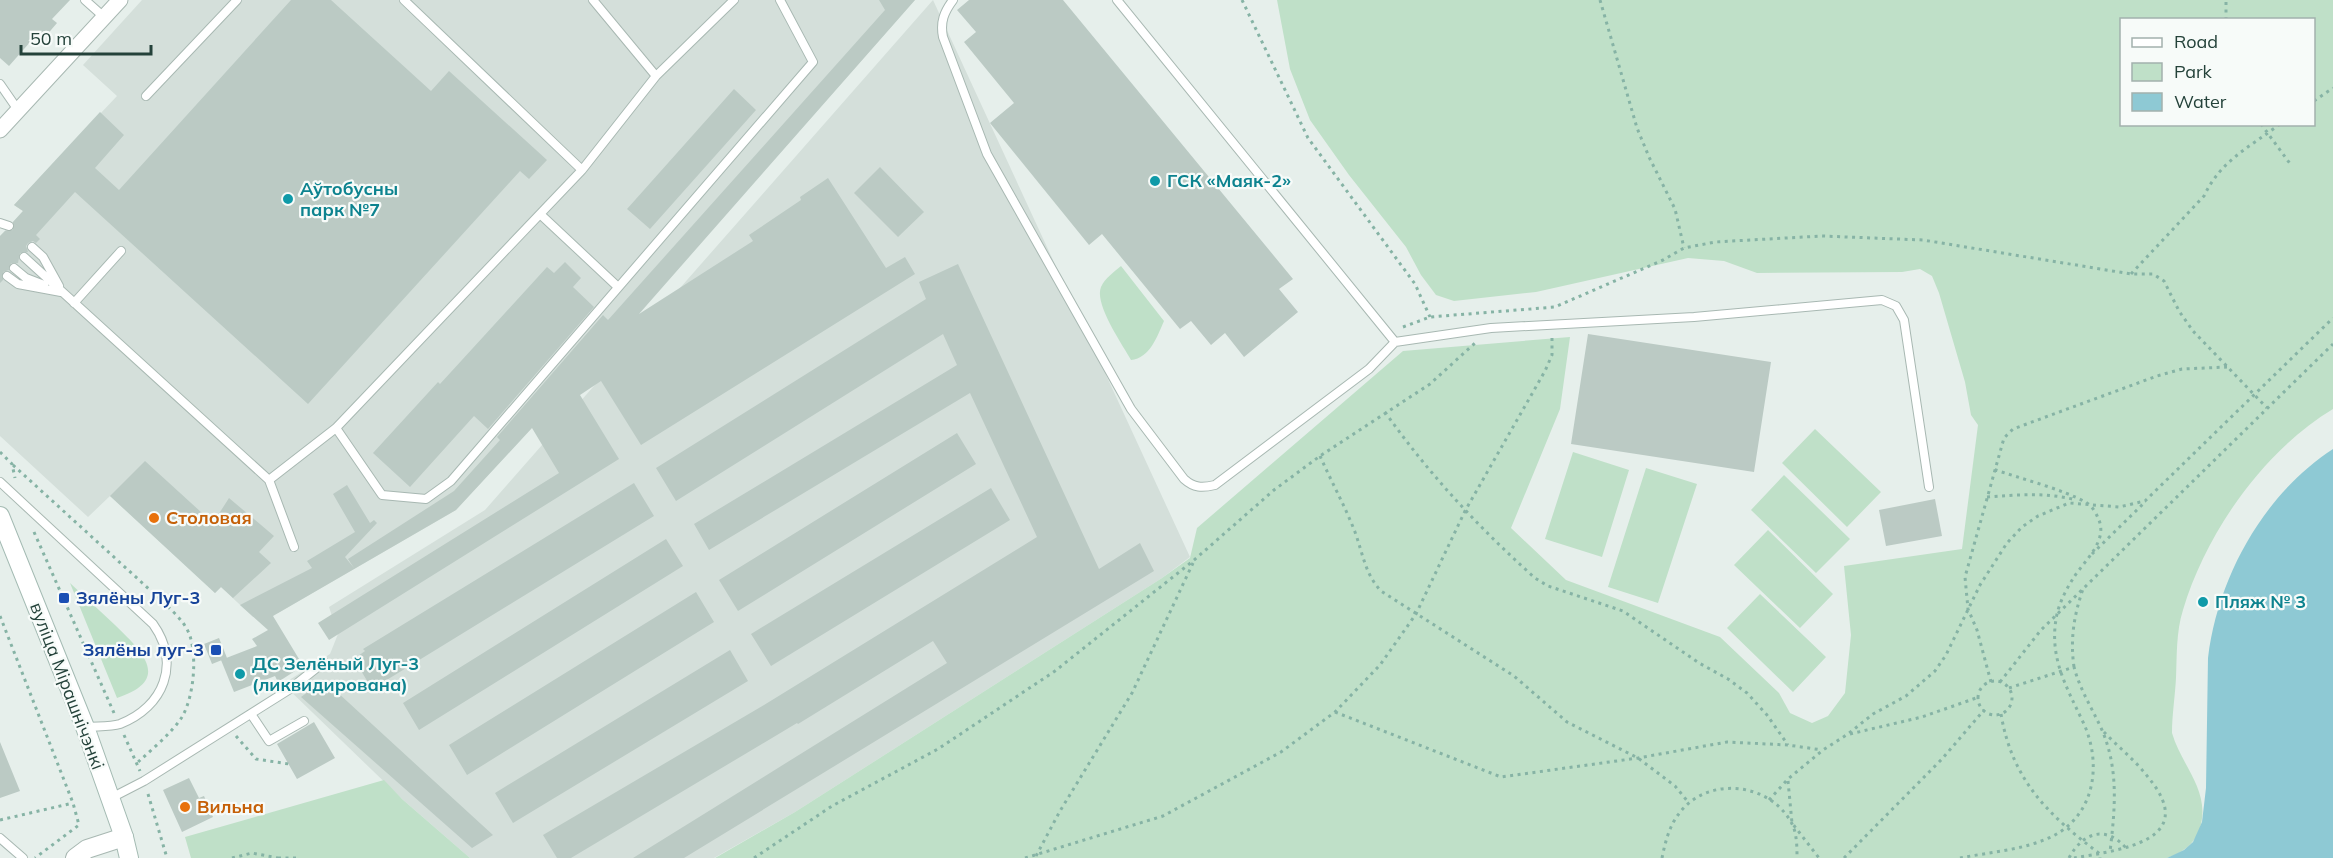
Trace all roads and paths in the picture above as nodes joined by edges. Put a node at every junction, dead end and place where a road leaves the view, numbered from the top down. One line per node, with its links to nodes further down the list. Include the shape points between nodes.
1 (85, 0): 13 (lane)
2 (120, 0): 13 (street)
3 (237, 0): 18 (lane)
4 (404, 0): 26 (lane)
5 (593, 0): 15 (lane)
6 (734, 0): 15 (lane)
7 (780, 0): 37 (lane, via 813,62)
8 (953, 0): 46 (lane, via 940,25 987,154 1131,409 1184,479 1203,488 1215,485 1369,369)
9 (1117, 0): 45 (lane)
10 (1242, 0): 41 (path, via 1308,138 1414,284)
11 (1600, 0): 31 (path, via 1637,128 1675,208)
12 (2226, 0): 14 (path)
13 (104, 17): 20 (street)
14 (2226, 18)
15 (656, 76): 26 (lane)
16 (0, 84): 20 (lane)
17 (2333, 88): 19 (path)
18 (146, 96)
19 (2315, 100)
20 (18, 111): 23 (street)
21 (2262, 126): 24 (path)
22 (2277, 126): 24 (path)
23 (0, 130)
24 (2267, 134): 25 (path); 35 (path, via 2232,157 2211,181 2204,196)
25 (2291, 165)
26 (582, 170): 27 (lane)
27 (540, 214): 37 (lane); 52 (lane)
28 (0, 223): 29 (lane)
29 (9, 226)
30 (32, 247): 38 (lane, via 43,257)
31 (1684, 248): 35 (path, via 1715,242 1822,236 1923,240); 40 (path)
32 (120, 251): 39 (lane)
33 (24, 257): 38 (lane)
34 (14, 268): 38 (lane, via 26,278)
35 (2131, 274): 48 (path, via 2153,274 2164,281 2193,331)
36 (7, 276): 38 (lane, via 18,284)
37 (618, 287): 52 (lane, via 451,481 426,499 382,495)
38 (63, 292): 39 (lane)
39 (74, 303): 56 (lane)
40 (1555, 307): 41 (path); 43 (path)
41 (1430, 317): 45 (path)
42 (2333, 318): 49 (path)
43 (1551, 324): 44 (lane); 58 (lane, via 1694,317 1882,300 1896,306 1904,320); 63 (path, via 1552,355)
44 (1491, 328): 46 (lane); 51 (path, via 1430,384)
45 (1388, 333): 46 (lane)
46 (1395, 342)
47 (2333, 345): 50 (path)
48 (2227, 367): 49 (path); 55 (path, via 2182,369 2157,376 2013,429 2004,438)
49 (2254, 395): 50 (path); 61 (path)
50 (2267, 408): 68 (path)
51 (1385, 412): 54 (path); 63 (path)
52 (336, 428): 56 (lane)
53 (0, 452): 60 (path, via 12,464)
54 (1320, 456): 67 (path, via 1274,490); 70 (path, via 1372,582)
55 (1993, 469): 59 (path); 62 (path)
56 (269, 480): 65 (lane)
57 (0, 482): 60 (lane)
58 (1929, 487)
59 (1986, 497): 62 (path, via 2035,494); 69 (path, via 1965,577)
60 (20, 500): 85 (path); 85 (lane, via 161,635 168,672 163,685 141,711)
61 (2145, 501): 62 (path, via 2119,507); 66 (path)
62 (2089, 504): 66 (path, via 2101,530); 69 (path, via 2057,506 2022,527 2007,543)
63 (1465, 511): 70 (path); 90 (path, via 1535,578 1623,611 1728,679 1767,715)
64 (0, 516): 86 (main road, вуліца Мірашнічэнкі)
65 (294, 547)
66 (2087, 560): 71 (path, via 2066,590)
67 (1193, 561): 110 (path, via 1132,693); 119 (path, via 1055,671 938,749 832,806)
68 (2083, 588): 71 (path); 74 (path, via 2072,634)
69 (1968, 609): 76 (path); 89 (path, via 1935,671 1906,696 1873,714)
70 (1416, 614): 81 (path, via 1380,665); 92 (path, via 1515,676 1567,722)
71 (2057, 614): 75 (path); 77 (path)
72 (0, 616): 98 (path)
73 (324, 662): 82 (lane)
74 (2074, 667): 75 (path); 88 (path, via 2085,699)
75 (2060, 672): 78 (path); 102 (path, via 2084,723 2095,764 2088,799)
76 (1991, 682): 77 (path); 79 (path, via 1981,689)
77 (2000, 682): 78 (path)
78 (2009, 688): 83 (path, via 2011,704)
79 (1979, 697): 80 (path); 89 (path, via 1922,717)
80 (1984, 711): 83 (path); 124 (path)
81 (1335, 712): 92 (path, via 1502,777); 110 (path, via 1281,752 1163,816)
82 (250, 714): 84 (lane, via 269,741); 87 (lane)
83 (2001, 714): 102 (path, via 2008,748 2023,778)
84 (304, 721)
85 (119, 724): 86 (lane); 95 (path)
86 (85, 727): 96 (main road, вуліца Мірашнічэнкі)
87 (229, 728): 93 (path, via 256,759); 95 (lane)
88 (2102, 729): 103 (path, via 2116,789); 107 (path, via 2147,775 2165,806 2164,826 2151,837)
89 (1848, 734): 91 (path)
90 (1788, 745): 91 (path); 92 (path, via 1727,742)
91 (1823, 750): 94 (path)
92 (1638, 758): 99 (path, via 1675,786)
93 (289, 764)
94 (1788, 779): 97 (path); 101 (path)
95 (144, 781): 96 (lane); 115 (path)
96 (110, 798): 104 (main road, вуліца Мірашнічэнкі)
97 (1769, 800): 99 (path, via 1748,790 1725,787 1712,789); 101 (path)
98 (73, 803): 100 (path); 112 (path, via 79,825)
99 (1689, 803): 121 (path, via 1669,831)
100 (0, 820)
101 (1792, 823): 122 (path); 123 (path)
102 (2066, 827): 106 (path); 125 (path, via 2040,842)
103 (2112, 835): 106 (path); 107 (path); 108 (path)
104 (124, 837): 113 (main road, via 87,849); 114 (main road, вуліца Мірашнічэнкі)
105 (0, 838): 111 (lane)
106 (2082, 841): 109 (path); 126 (path)
107 (2126, 848): 108 (path)
108 (2110, 852): 109 (path)
109 (2100, 856): 126 (path)
110 (1035, 857): 120 (path)
111 (23, 858)
112 (35, 858)
113 (75, 858)
114 (129, 858)
115 (167, 858)
116 (232, 858): 117 (path, via 252,853)
117 (277, 858): 118 (path)
118 (300, 858)
119 (754, 858)
120 (1026, 858)
121 (1662, 858)
122 (1797, 858)
123 (1819, 858)
124 (1844, 858)
125 (1960, 858)
126 (2072, 858)

